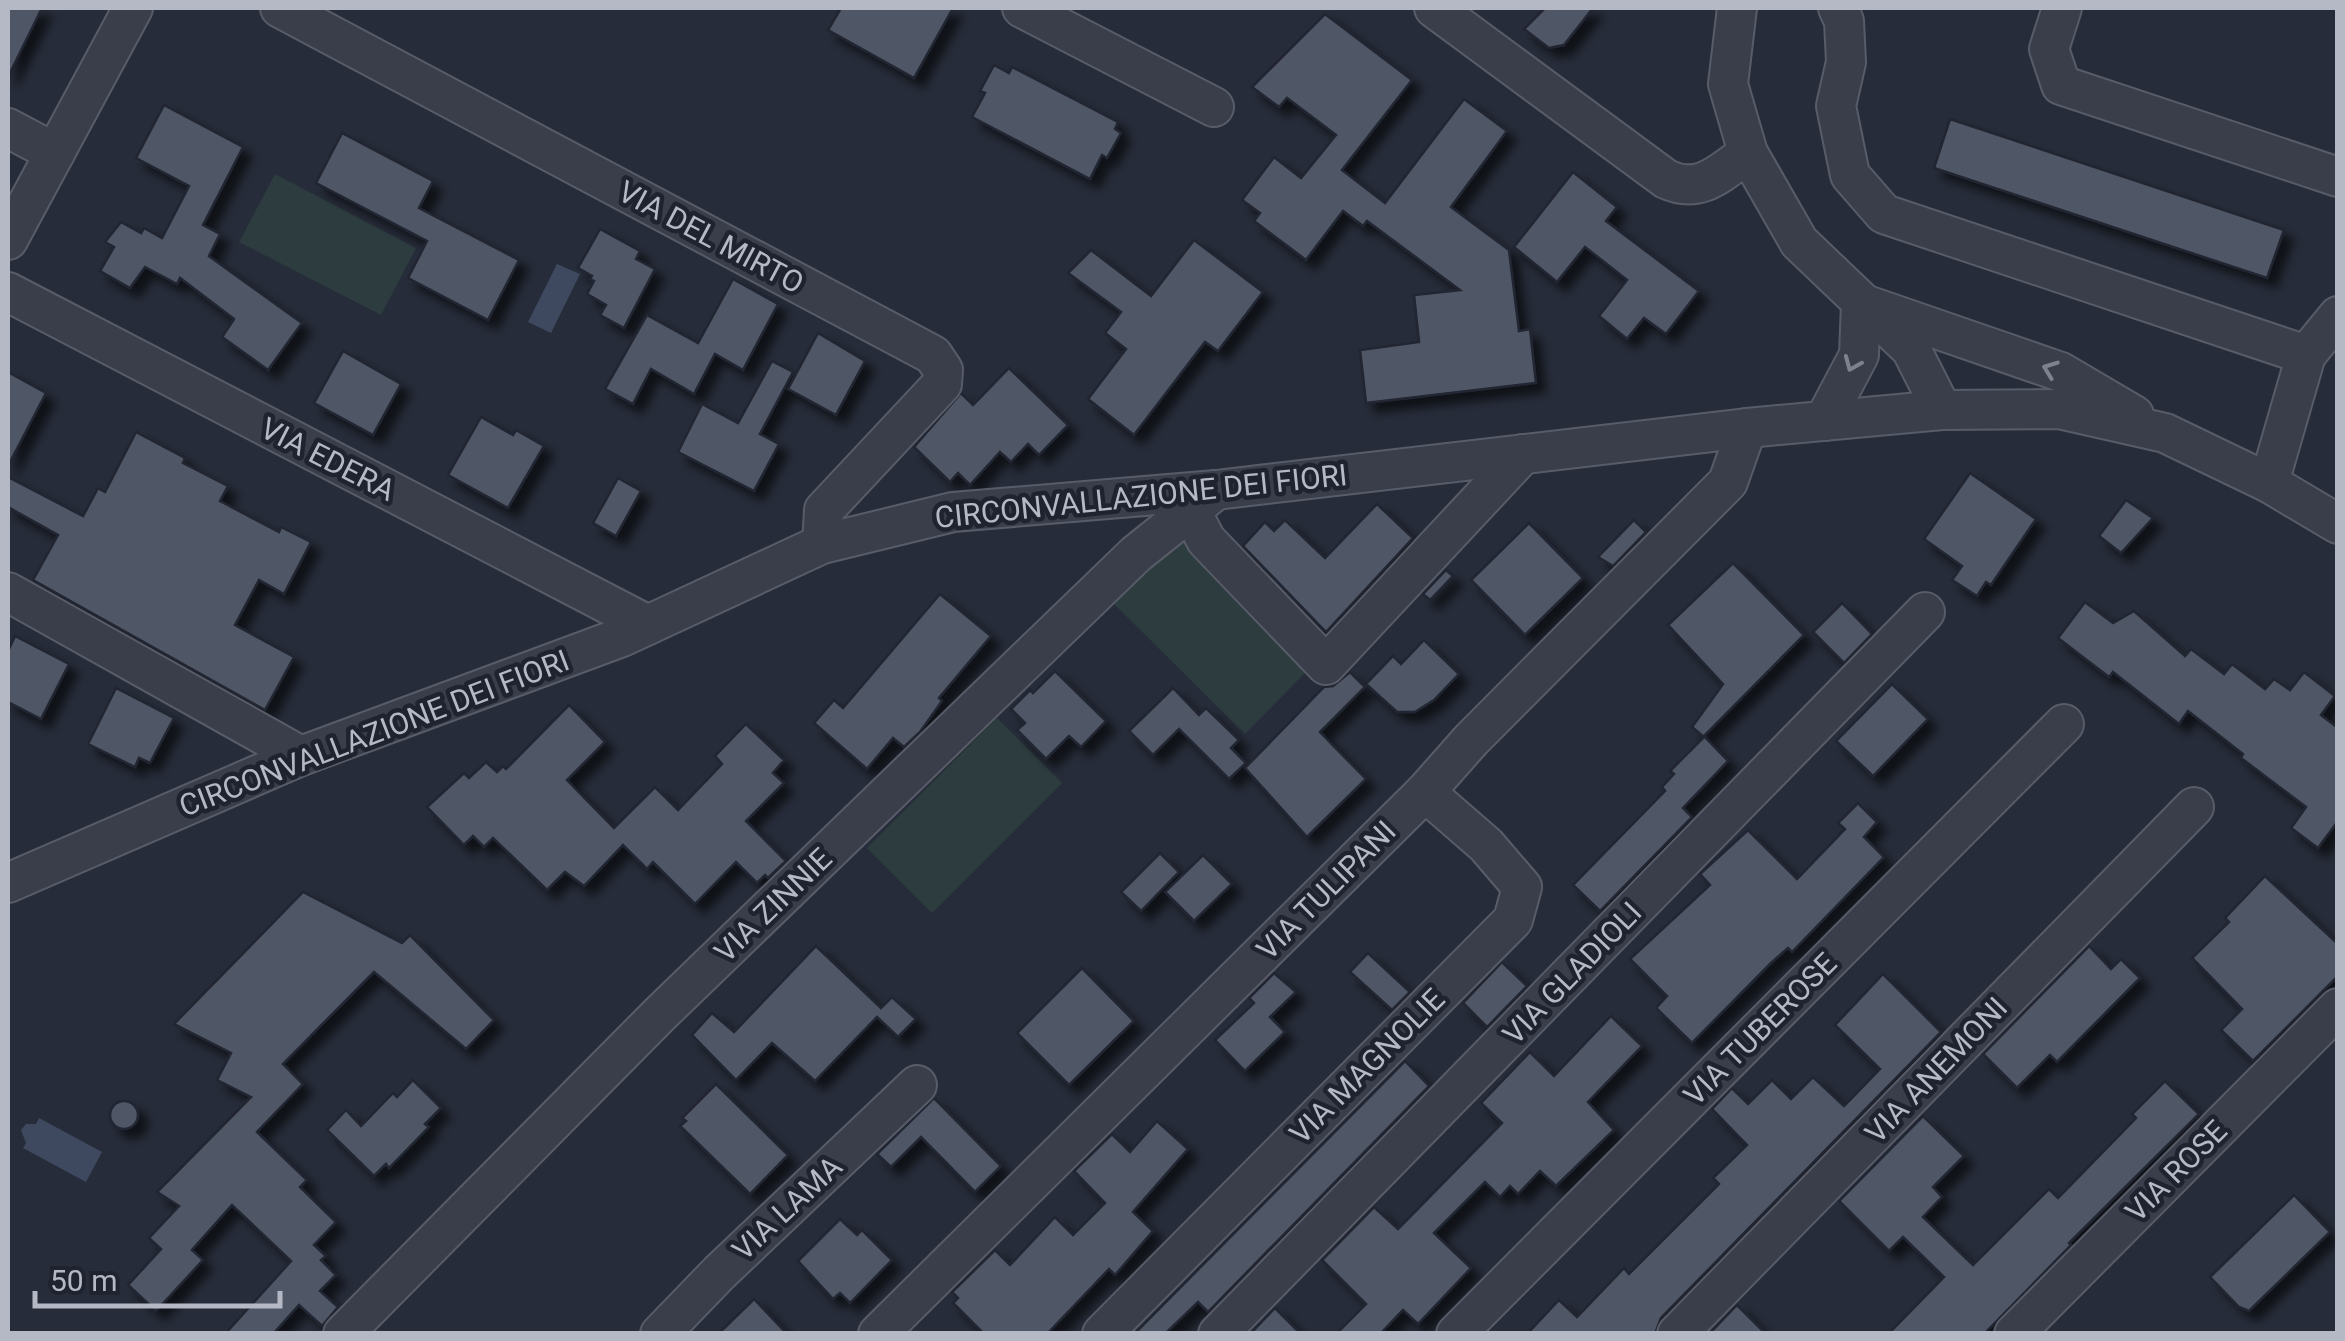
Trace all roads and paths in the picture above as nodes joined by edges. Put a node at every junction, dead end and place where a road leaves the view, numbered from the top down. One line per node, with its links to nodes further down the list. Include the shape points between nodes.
1 (133, 8): 10 (street)
2 (280, 8): 26 (street, VIA DEL MIRTO, via 934,355 942,384 824,510)
3 (1022, 8): 8 (street)
4 (1434, 8): 11 (street, via 1666,179 1697,185)
5 (1736, 8): 11 (street, via 1728,84)
6 (1838, 8): 17 (street, via 1846,62 1836,106 1850,175 1884,214)
7 (2062, 8): 12 (street, via 2049,49 2061,85)
8 (1214, 107)
9 (8, 128): 10 (street)
10 (54, 153): 13 (street)
11 (1748, 153): 15 (street, via 1800,242)
12 (2338, 178)
13 (8, 240)
14 (8, 292): 29 (street, VIA EDERA)
15 (1861, 303): 18 (street, via 1911,349); 19 (street, one-way to 19, via 1859,355); 21 (street, one-way to 15, via 2061,372)
16 (2338, 316): 17 (street)
17 (2306, 355): 23 (street)
18 (1942, 410): 19 (street, CIRCONVALLAZIONE DEI FIORI); 21 (street, CIRCONVALLAZIONE DEI FIORI, via 2058,409)
19 (1824, 421): 20 (street, CIRCONVALLAZIONE DEI FIORI)
20 (1748, 428): 22 (street, CIRCONVALLAZIONE DEI FIORI); 32 (street, VIA TULIPANI, via 1728,482)
21 (2165, 434): 23 (street, CIRCONVALLAZIONE DEI FIORI)
22 (1523, 454): 24 (street, CIRCONVALLAZIONE DEI FIORI); 24 (street, via 1326,665 1206,540)
23 (2269, 483): 25 (street, CIRCONVALLAZIONE DEI FIORI)
24 (1204, 500): 26 (street, CIRCONVALLAZIONE DEI FIORI, via 954,512); 37 (street, VIA ZINNIE, via 1136,554 660,1014)
25 (2338, 524)
26 (822, 544): 29 (street, CIRCONVALLAZIONE DEI FIORI)
27 (8, 592): 31 (street)
28 (1925, 612): 41 (street, VIA GLADIOLI)
29 (648, 625): 31 (street, CIRCONVALLAZIONE DEI FIORI)
30 (2064, 724): 42 (street, VIA TUBEROSE)
31 (301, 756): 34 (street, CIRCONVALLAZIONE DEI FIORI)
32 (1425, 792): 39 (street, VIA TULIPANI); 40 (street, VIA MAGNOLIE, via 1522,887 1513,920)
33 (2194, 806): 43 (street, VIA ANEMONI)
34 (8, 883)
35 (2338, 1008): 44 (street, VIA ROSE)
36 (917, 1085): 38 (street, VIA LAMA)
37 (342, 1334)
38 (660, 1334)
39 (878, 1334)
40 (1102, 1334)
41 (1218, 1334)
42 (1456, 1334)
43 (1676, 1334)
44 (2014, 1334)

